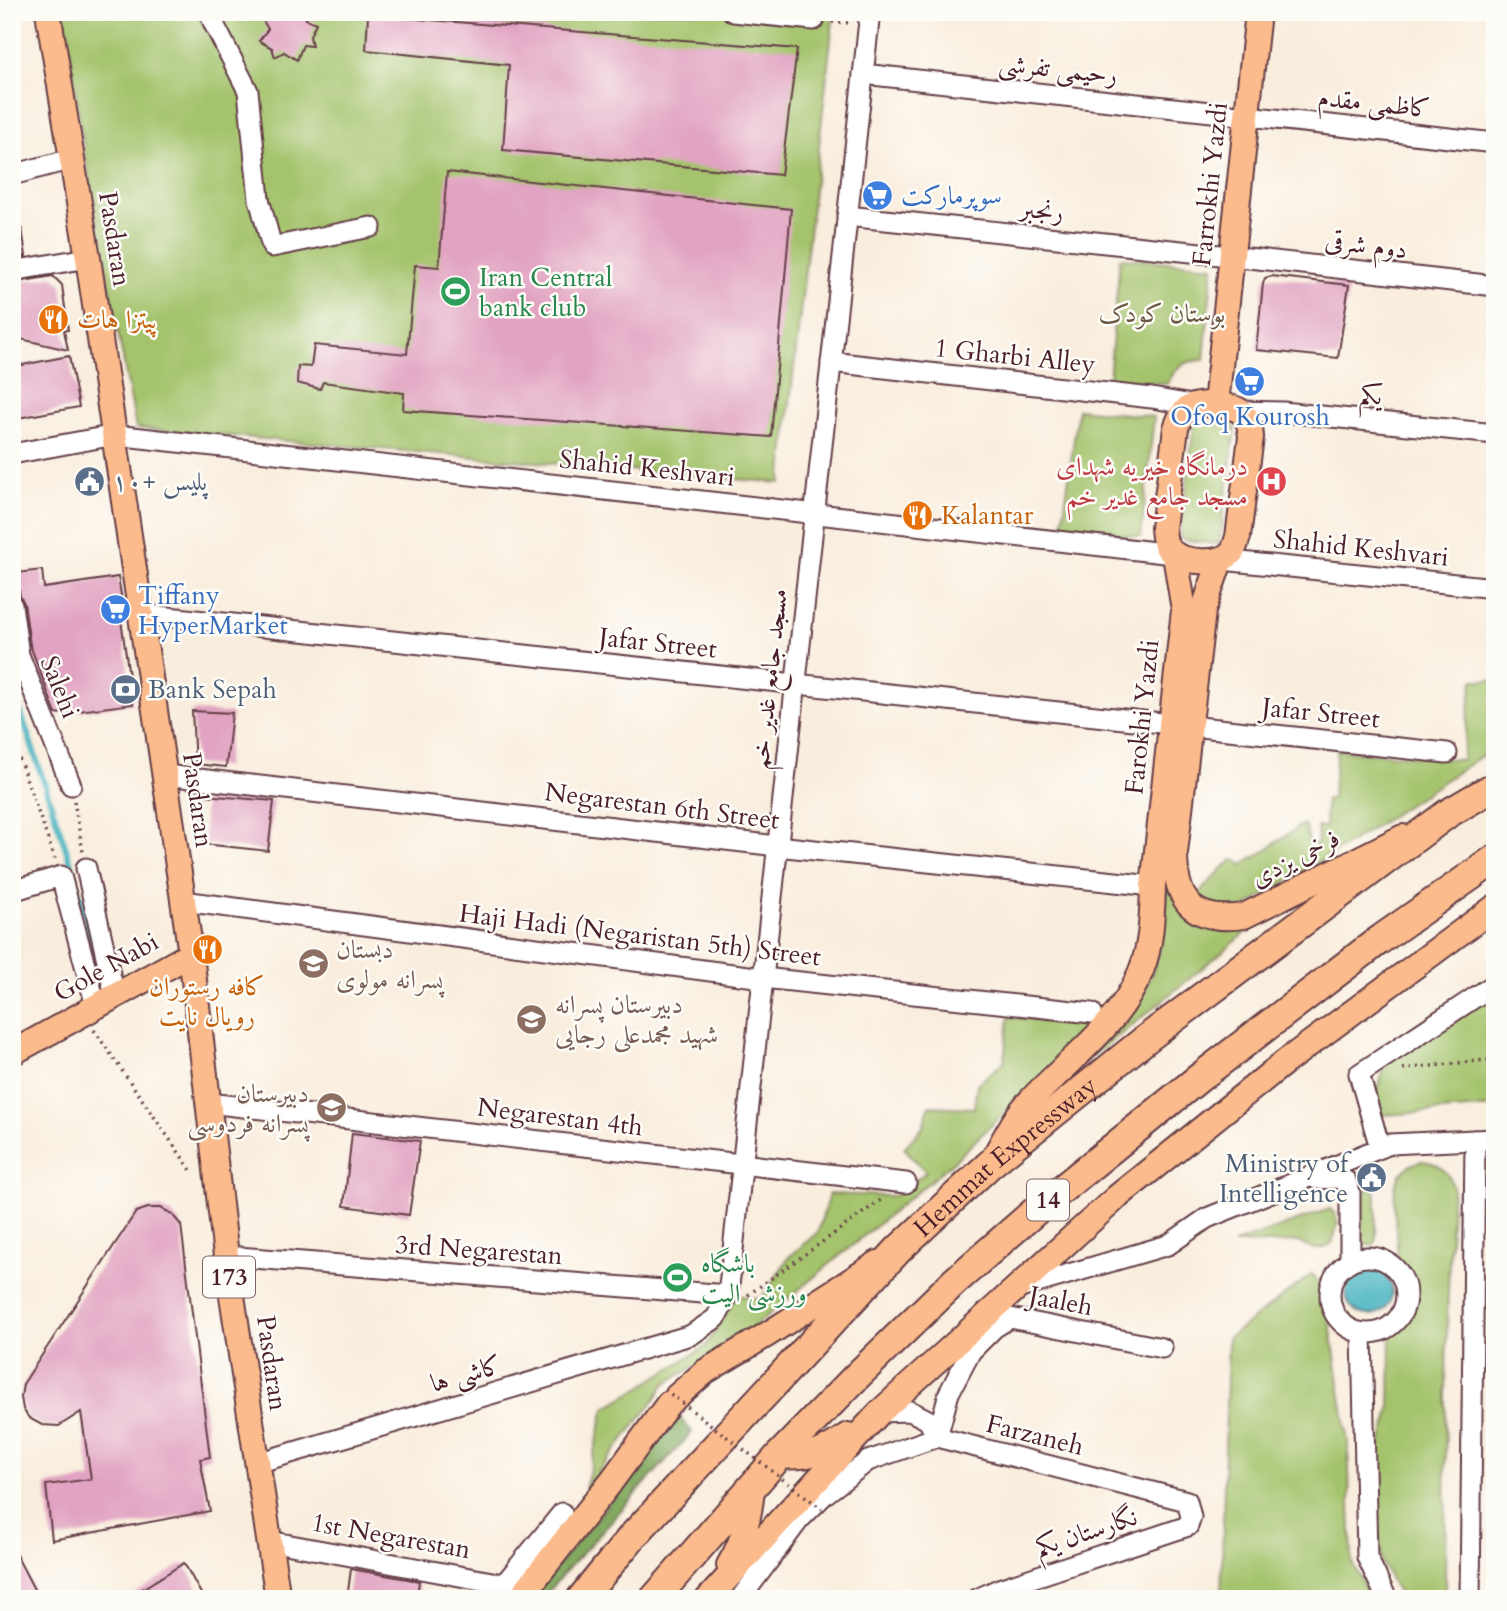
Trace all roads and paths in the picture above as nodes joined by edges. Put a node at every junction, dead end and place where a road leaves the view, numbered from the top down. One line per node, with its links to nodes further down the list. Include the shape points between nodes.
1 (48, 12): 10 (main road, Pasdaran / 173)
2 (209, 12): 13 (street, via 248,91 259,199 272,247)
3 (733, 12): 6 (street)
4 (1258, 12): 8 (main road, Farrokhi Yazdi)
5 (869, 19): 6 (path); 7 (street, مسجد جامع غدیر خم)
6 (814, 20)
7 (863, 74): 8 (street, رحیمی تفرشی); 12 (street, مسجد جامع غدیر خم)
8 (1247, 116): 9 (street, کاظمی مقدم); 14 (main road, Farrokhi Yazdi)
9 (1495, 143)
10 (72, 159): 11 (street); 15 (main road, Pasdaran / 173)
11 (12, 175)
12 (847, 216): 14 (street, رنجبر); 18 (street, مسجد جامع غدیر خم)
13 (371, 227)
14 (1232, 256): 17 (street, دوم شرقی); 19 (main road, Farrokhi Yazdi)
15 (88, 258): 16 (street); 22 (main road, Pasdaran / 173)
16 (12, 271)
17 (1495, 286)
18 (831, 362): 19 (street, 1 Gharbi Alley); 24 (street, مسجد جامع غدیر خم)
19 (1204, 405): 20 (main road); 25 (main road, Farrokhi Yazdi, via 1182,413 1177,428 1163,528 1164,542)
20 (1241, 411): 21 (street, یکم); 26 (main road, via 1249,421 1251,437 1238,537 1232,552)
21 (1495, 434)
22 (115, 435): 23 (street, Shahid Keshvari); 24 (street, Shahid Keshvari); 29 (main road, Pasdaran / 173)
23 (12, 454)
24 (814, 514): 25 (street, Shahid Keshvari); 30 (street, مسجد جامع غدیر خم)
25 (1174, 554): 26 (main road); 31 (main road, Farokhi Yazdi, via 1184,610)
26 (1221, 560): 27 (street, Shahid Keshvari); 31 (main road, Farokhi Yazdi, via 1203,611)
27 (1495, 588)
28 (12, 605): 36 (street, Salehi, via 19,655)
29 (140, 614): 30 (street, Jafar Street); 35 (main road, Pasdaran / 173)
30 (795, 684): 31 (street, Jafar Street); 39 (street, مسجد جامع غدیر خم)
31 (1180, 725): 33 (street, Jafar Street); 38 (main road, فرخی یزدی, via 1175,869 1186,900 1203,914 1244,916); 43 (main road, Farokhi Yazdi)
32 (12, 739): 42 (path)
33 (1447, 753)
34 (1495, 770): 38 (street)
35 (164, 775): 39 (street, Negarestan 6th Street); 45 (main road, Pasdaran / 173)
36 (71, 785): 41 (path)
37 (1495, 786): 38 (highway, Hemmat Expressway / 14)
38 (1447, 814): 59 (highway, Hemmat Expressway / 14, via 1146,1039)
39 (777, 846): 43 (street, Negarestan 6th Street); 48 (street, مسجد جامع غدیر خم)
40 (1495, 859): 75 (highway, 14, via 1367,949 1040,1207 954,1282)
41 (86, 868): 50 (street)
42 (61, 876): 44 (street); 50 (street)
43 (1153, 886): 59 (main road, Farokhi Yazdi, via 1142,971 1116,1013 1028,1103)
44 (12, 891)
45 (183, 901): 47 (main road, Pasdaran / 173); 48 (street, Haji Hadi (Negaristan 5th) Street)
46 (1495, 907): 66 (main road, via 1285,1062 1116,1197)
47 (191, 954): 50 (main road, Gole Nabi); 55 (main road, Pasdaran / 173)
48 (763, 978): 51 (street, Haji Hadi (Negaristan 5th) Street); 58 (street, مسجد جامع غدیر خم)
49 (1495, 984): 57 (street, via 1359,1074)
50 (98, 1005): 52 (main road, Gole Nabi); 61 (path)
51 (1092, 1013)
52 (12, 1053)
53 (1495, 1059): 54 (path)
54 (1400, 1070)
55 (208, 1103): 58 (street, Negarestan 4th); 64 (main road, Pasdaran / 173)
56 (1485, 1140): 57 (street); 91 (street)
57 (1380, 1148): 60 (street)
58 (742, 1164): 62 (street, Negarestan 4th); 67 (street, مسجد جامع غدیر خم)
59 (989, 1165): 63 (highway, Hemmat Expressway / 14)
60 (1304, 1179): 65 (street, via 1346,1181); 66 (street, via 1207,1218 1168,1245)
61 (198, 1180)
62 (906, 1183): 68 (path)
63 (899, 1249): 82 (main road, via 706,1371 669,1403 610,1483); 86 (highway, Hemmat Expressway / 14, via 631,1538)
64 (226, 1256): 67 (street, 3rd Negarestan); 76 (main road, Pasdaran / 173)
65 (1350, 1261): 69 (street, via 1333,1278 1329,1301 1340,1322); 69 (street, via 1374,1257 1387,1261 1404,1281 1404,1308 1398,1319 1388,1328)
66 (1016, 1289): 73 (main road)
67 (728, 1295): 68 (street, مسجد جامع غدیر خم)
68 (716, 1318): 70 (street, مسجد جامع غدیر خم)
69 (1362, 1333): 90 (street, via 1367,1557)
70 (691, 1335): 76 (street, کاشی ها)
71 (1162, 1348): 74 (street, Jaaleh, via 1010,1318 971,1351 949,1393)
72 (665, 1390): 79 (path, bridge)
73 (880, 1412): 74 (street, via 910,1411 928,1420); 75 (main road, via 827,1450 797,1458); 84 (main road)
74 (937, 1437): 78 (street, Farzaneh); 88 (street, via 868,1461 824,1496 799,1520)
75 (779, 1456): 77 (highway, 14)
76 (257, 1463): 81 (main road, Pasdaran / 173)
77 (752, 1488): 84 (main road, via 745,1532); 87 (highway, 14)
78 (1187, 1501): 83 (street, نگارستان یکم, via 1188,1526)
79 (822, 1509)
80 (562, 1513): 82 (street)
81 (269, 1541): 82 (street, 1st Negarestan); 85 (main road, Pasdaran / 173)
82 (505, 1594)
83 (1000, 1594): 89 (street, نگارستان یکم)
84 (708, 1598)
85 (278, 1599)
86 (581, 1599)
87 (654, 1599)
88 (740, 1599)
89 (977, 1599)
90 (1387, 1599)
91 (1470, 1599)

